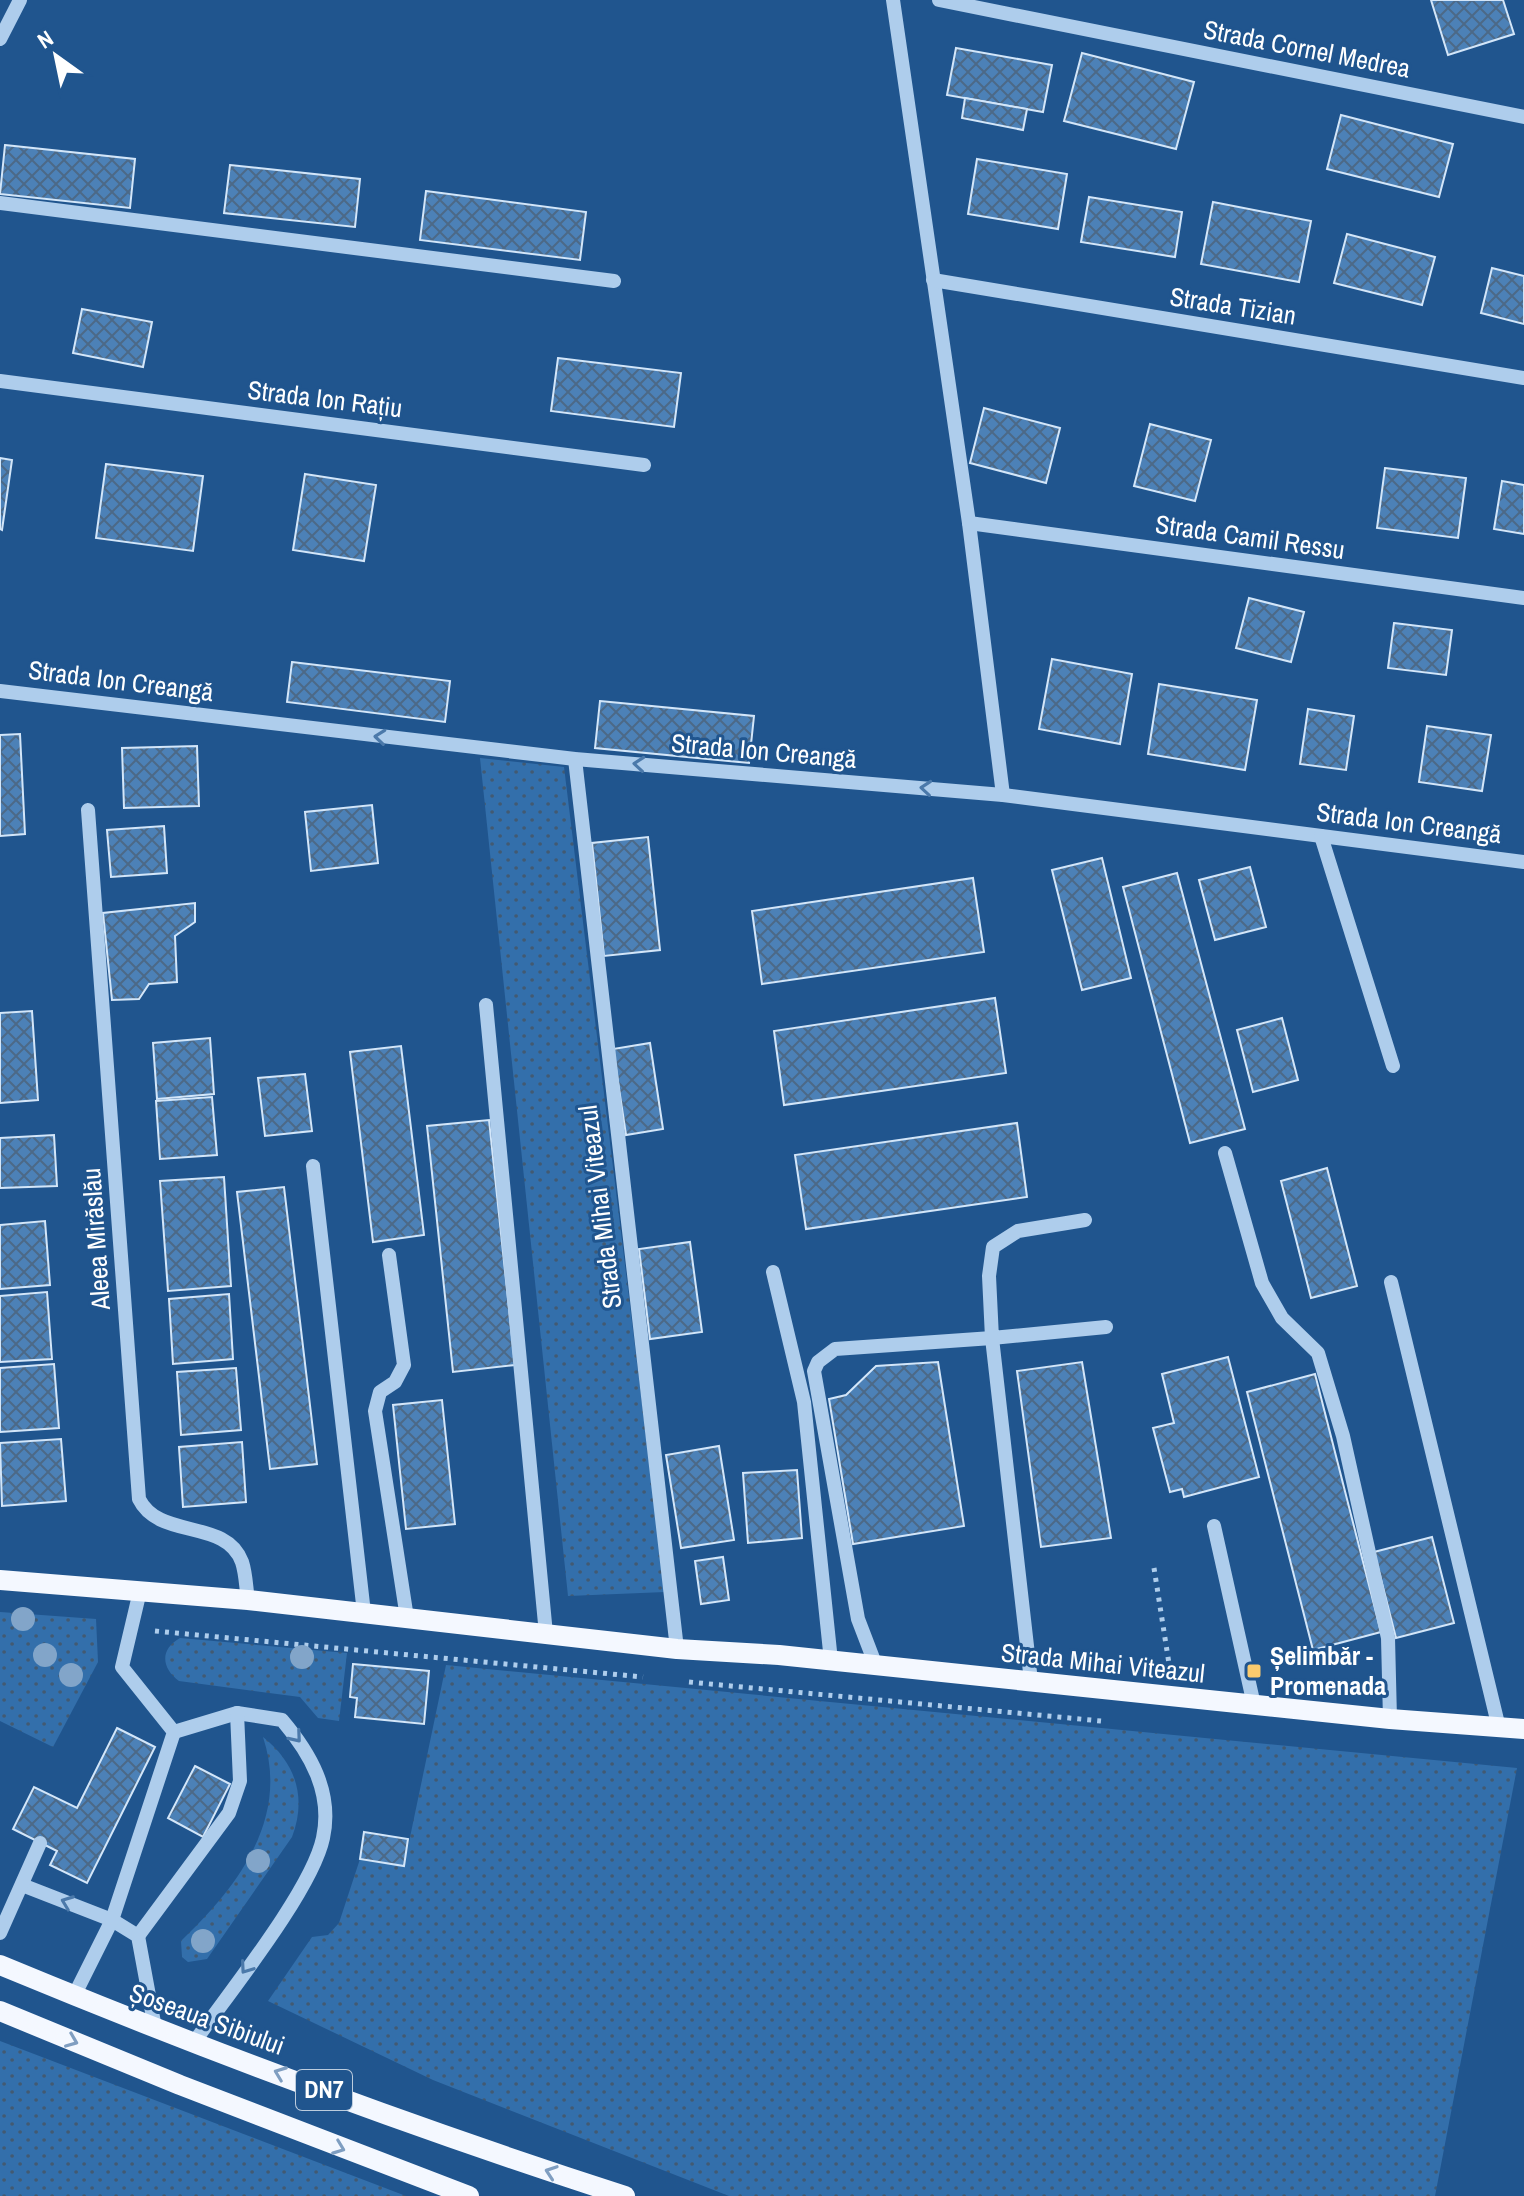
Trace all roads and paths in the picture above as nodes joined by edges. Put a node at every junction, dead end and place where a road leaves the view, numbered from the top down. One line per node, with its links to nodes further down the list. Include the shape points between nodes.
1 (20, 0): 4 (street)
2 (893, 0): 7 (street)
3 (939, 0): 5 (street, Strada Cornel Medrea)
4 (0, 39)
5 (1524, 117)
6 (0, 203): 8 (street)
7 (933, 280): 9 (street, Strada Tizian); 12 (street)
8 (614, 281)
9 (1524, 378)
10 (0, 381): 11 (street, Strada Ion Rațiu)
11 (644, 465)
12 (969, 523): 13 (street, Strada Camil Ressu); 16 (street)
13 (1524, 598)
14 (0, 691): 15 (street, Strada Ion Creangă, one-way to 14)
15 (575, 759): 16 (street, Strada Ion Creangă, one-way to 15); 39 (street, Strada Mihai Viteazul)
16 (1003, 795): 18 (street, Strada Ion Creangă)
17 (88, 810): 34 (street, Aleea Mirăslău, via 139,1499 153,1519 222,1540 235,1550)
18 (1321, 836): 19 (street, Strada Ion Creangă); 21 (street)
19 (1524, 862)
20 (486, 1005): 38 (street)
21 (1393, 1066)
22 (1225, 1153): 48 (street, via 1262,1283 1282,1318 1318,1353 1343,1436 1388,1638)
23 (313, 1166): 35 (street)
24 (1085, 1220): 29 (street, via 1018,1231 993,1247)
25 (389, 1255): 36 (street, via 404,1365 395,1382 380,1392 375,1411)
26 (773, 1272): 40 (street, via 804,1402)
27 (1391, 1282): 50 (street)
28 (1106, 1327): 29 (street)
29 (992, 1338): 41 (street, via 835,1349 814,1371 858,1619); 44 (street)
30 (1214, 1526): 46 (street)
31 (1154, 1568): 45 (path)
32 (0, 1580): 33 (main road, Strada Mihai Viteazul)
33 (140, 1591): 34 (main road, Strada Mihai Viteazul); 37 (street)
34 (248, 1600): 35 (main road, Strada Mihai Viteazul)
35 (364, 1613): 36 (main road, Strada Mihai Viteazul)
36 (407, 1618): 38 (main road, Strada Mihai Viteazul)
37 (133, 1629): 42 (path); 52 (street, via 122,1667)
38 (546, 1634): 39 (main road, Strada Mihai Viteazul)
39 (677, 1649): 40 (main road, Strada Mihai Viteazul)
40 (831, 1661): 41 (main road, Strada Mihai Viteazul)
41 (876, 1666): 44 (main road, Strada Mihai Viteazul)
42 (655, 1678)
43 (686, 1681): 49 (path)
44 (1031, 1681): 45 (main road, Strada Mihai Viteazul)
45 (1174, 1696): 46 (main road, Strada Mihai Viteazul)
46 (1254, 1705): 48 (main road, Strada Mihai Viteazul)
47 (237, 1713): 52 (street); 57 (street, via 240,1781 229,1813); 62 (street, one-way to 62, via 282,1720 304,1746 319,1774 323,1838 302,1887)
48 (1390, 1719): 50 (main road, Strada Mihai Viteazul)
49 (1113, 1722)
50 (1499, 1728): 51 (main road, Strada Mihai Viteazul)
51 (1524, 1729)
52 (174, 1732): 55 (street)
53 (40, 1843): 54 (street)
54 (22, 1885): 55 (street, one-way to 54); 56 (street)
55 (112, 1920): 57 (street); 59 (street)
56 (0, 1933)
57 (138, 1936): 61 (street)
58 (0, 1965): 59 (main road, Șoseaua Sibiului / DN7)
59 (74, 1996): 61 (main road, Șoseaua Sibiului / DN7)
60 (0, 2011): 63 (main road, DN7, one-way to 63)
61 (155, 2028): 62 (main road, Șoseaua Sibiului / DN7)
62 (195, 2041): 64 (main road, Șoseaua Sibiului / DN7, one-way to 62)
63 (469, 2196)
64 (625, 2196)

